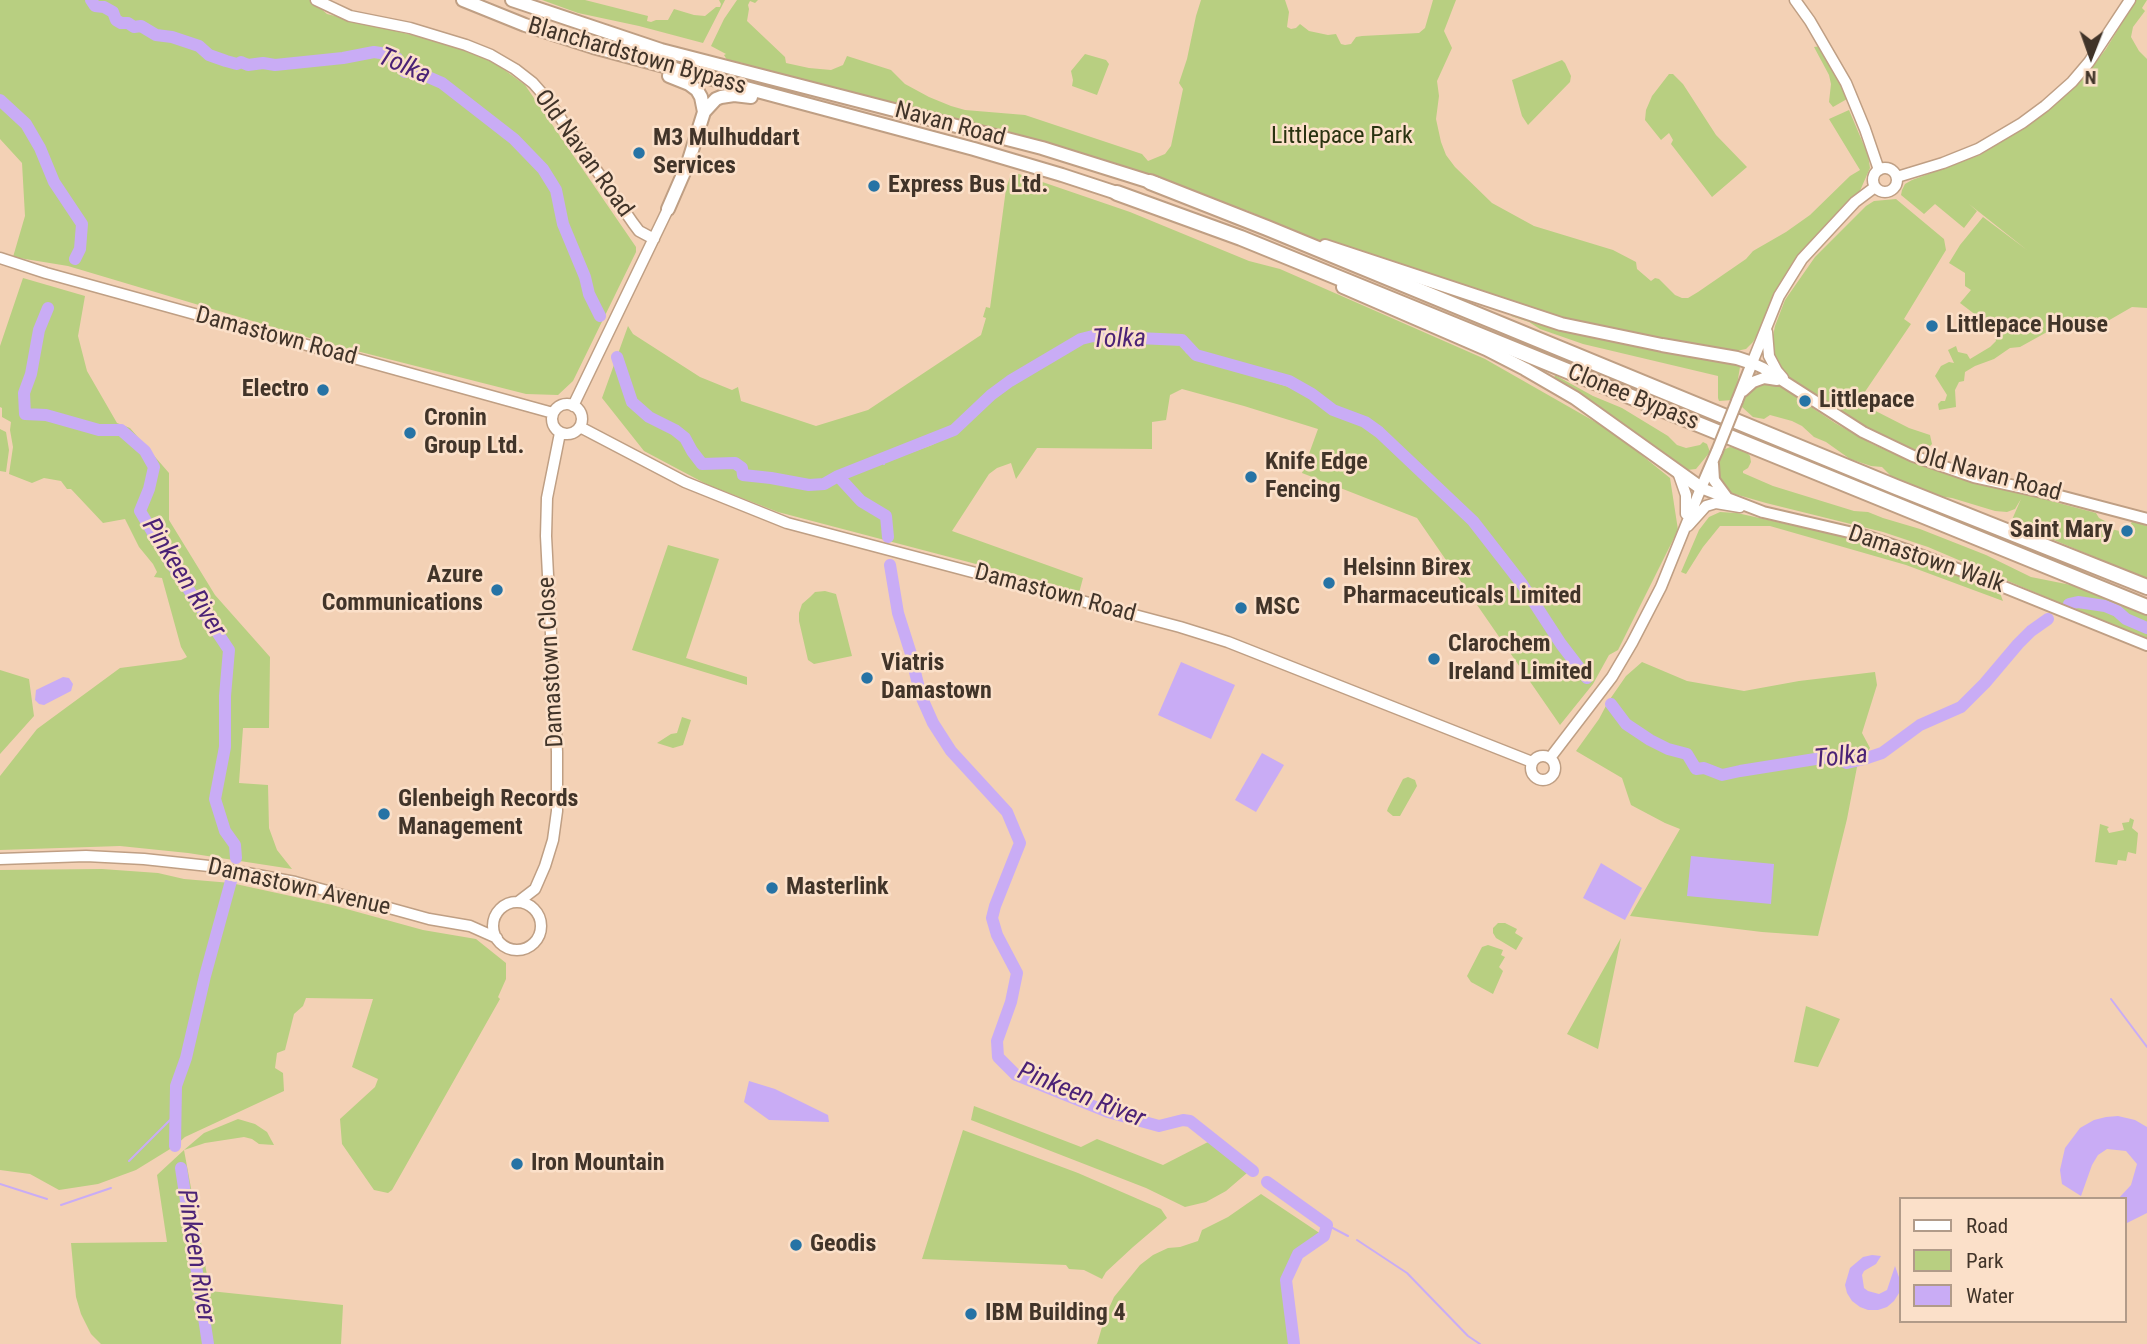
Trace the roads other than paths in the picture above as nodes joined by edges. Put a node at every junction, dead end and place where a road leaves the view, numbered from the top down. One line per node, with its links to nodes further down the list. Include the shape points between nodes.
1 (316, 0): 16 (street, Old Navan Road, via 350,16 466,45 515,69 548,100 639,231)
2 (455, 0): 9 (highway, via 522,28 689,84 701,97)
3 (463, 0): 8 (highway, Blanchardstown Bypass, via 593,47)
4 (512, 0): 7 (highway, Blanchardstown Bypass, via 628,40)
5 (1795, 0): 10 (street, via 1846,83)
6 (2130, 0): 11 (street, via 2089,62 2045,106 1969,153)
7 (749, 73): 12 (highway, Navan Road, via 1042,148)
8 (813, 106): 9 (highway, via 734,95 716,99); 14 (highway, Navan Road)
9 (704, 112): 15 (highway)
10 (1879, 170): 11 (street, via 1890,169); 13 (street, via 1873,179)
11 (1897, 177): 13 (street, via 1891,190)
12 (1150, 182): 19 (highway, Navan Road, via 1561,324); 33 (highway, Clonee Bypass)
13 (1875, 187): 18 (street, via 1802,259)
14 (1117, 193): 27 (highway, Navan Road, via 1486,349 1575,398); 34 (highway, Clonee Bypass, via 1241,238)
15 (668, 209): 16 (street)
16 (654, 239): 22 (street)
17 (0, 258): 23 (street, Damastown Road)
18 (1768, 321): 19 (street); 20 (street, Old Navan Road, via 1769,356)
19 (1752, 363): 20 (main road, Old Navan Road); 21 (main road)
20 (1790, 386): 21 (main road, via 1764,377); 31 (main road, Old Navan Road, via 1863,432 1913,456 1974,477)
21 (1739, 397): 26 (main road, bridge)
22 (573, 406): 23 (street, via 560,406); 24 (street, via 581,414)
23 (553, 413): 25 (street, via 553,425)
24 (580, 427): 25 (street, via 573,433); 37 (street, Damastown Road, via 695,486 787,523 1228,642)
25 (560, 433): 39 (street, Damastown Close, via 546,528 557,811 549,856)
26 (1714, 458): 27 (main road, via 1700,475); 28 (main road); 29 (main road, via 1714,480)
27 (1683, 476): 28 (highway, Navan Road); 32 (street, via 1687,503)
28 (1701, 488): 29 (main road, Damastown Walk); 32 (street)
29 (1728, 499): 30 (main road, Damastown Walk)
30 (1763, 512): 32 (street, via 1712,504 1701,510); 35 (main road, Damastown Walk, via 1907,550)
31 (2147, 519)
32 (1682, 535): 36 (street, via 1661,587 1619,666)
33 (2147, 587)
34 (2147, 607)
35 (2147, 645)
36 (1550, 758): 37 (street, via 1540,756); 37 (street, via 1555,770 1545,780 1534,776)
37 (1532, 762)
38 (0, 859): 43 (street, Damastown Avenue, via 86,856 209,866 295,882)
39 (535, 889): 40 (street, Damastown Close); 41 (street, Damastown Close)
40 (518, 902): 41 (street); 42 (street, via 503,907)
41 (537, 912): 44 (street, via 541,929 531,946 510,949)
42 (494, 920): 43 (street, Damastown Avenue); 44 (street)
43 (470, 926): 44 (street, Damastown Avenue)
44 (497, 938)

